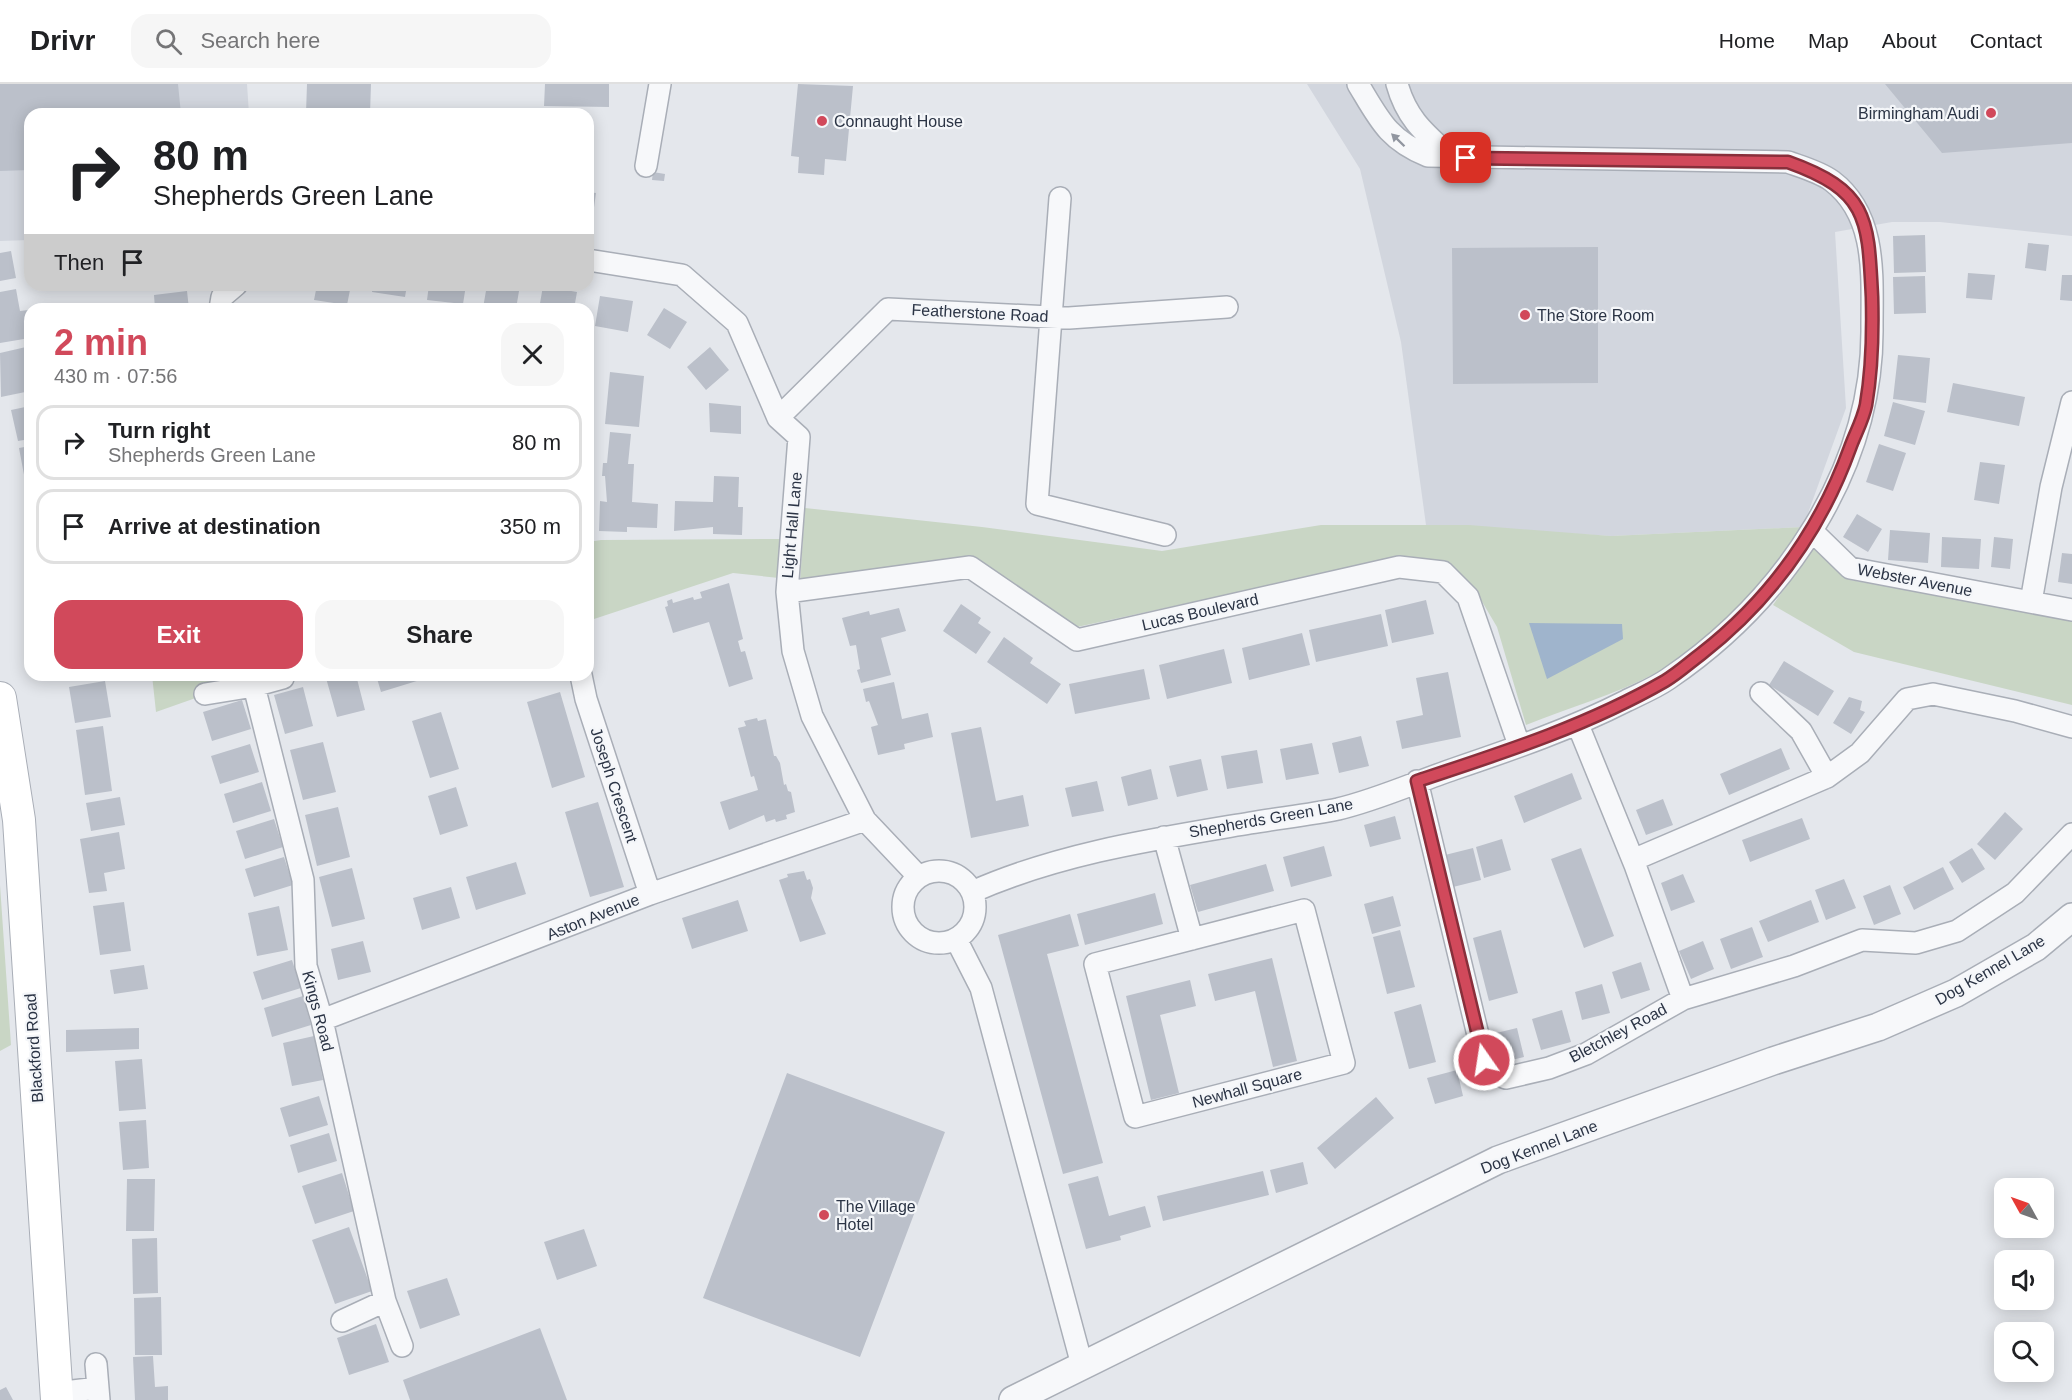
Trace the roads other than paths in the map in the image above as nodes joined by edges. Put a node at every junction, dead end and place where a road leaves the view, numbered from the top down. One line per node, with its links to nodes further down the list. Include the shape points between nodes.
1 (660, 84): 5 (street)
2 (1358, 84): 4 (street, Shepherds Green Lane, one-way to 2, via 1428,156 1404,146 1380,122)
3 (1397, 84): 4 (street, via 1414,123)
4 (1452, 158): 14 (street, Shepherds Green Lane, via 1788,162 1830,179 1845,193 1865,221 1869,242 1873,356 1865,408 1842,471)
5 (646, 166)
6 (1060, 198): 11 (street)
7 (594, 261): 13 (street, Light Hall Lane, via 682,275 737,323)
8 (229, 291): 9 (street)
9 (221, 303)
10 (1227, 308): 11 (street, Featherstone Road)
11 (1051, 317): 13 (street, Featherstone Road, via 888,309); 15 (street, via 1037,504)
12 (2072, 402): 17 (street, via 2050,487)
13 (778, 418): 16 (street, Light Hall Lane, via 799,437)
14 (1812, 531): 17 (street, Webster Avenue, via 1850,568); 25 (street, Shepherds Green Lane, via 1777,582 1727,634 1666,680)
15 (1165, 535)
16 (787, 592): 27 (street, Lucas Boulevard, via 970,567 1077,640 1399,567 1443,572 1468,597); 30 (street, Light Hall Lane, via 793,651 812,716)
17 (2031, 602): 18 (street, Webster Avenue)
18 (2072, 610)
19 (272, 681): 21 (street)
20 (582, 681): 36 (street, Joseph Crescent)
21 (254, 686): 23 (street); 41 (street, Kings Road, via 303,880 306,966)
22 (1761, 693): 28 (street, via 1802,731)
23 (206, 694)
24 (0, 698): 48 (main road, Blackford Road, via 19,820)
25 (1578, 725): 27 (street, Shepherds Green Lane); 33 (street, Bletchley Road)
26 (2072, 727): 28 (street, via 1933,694 1907,699 1860,753)
27 (1519, 745): 29 (street, Shepherds Green Lane)
28 (1827, 777): 33 (street)
29 (1417, 781): 32 (street, Shepherds Green Lane, via 1340,808); 40 (street, Bletchley Road, via 1484,1060 1491,1072 1506,1078 1586,1054)
30 (865, 820): 34 (street, Light Hall Lane); 36 (street, Aston Avenue)
31 (2072, 834): 40 (street, via 2015,893 1957,931 1916,943 1862,940 1794,966)
32 (1164, 837): 35 (street, Shepherds Green Lane, via 1068,858); 39 (street)
33 (1633, 860): 40 (street, Bletchley Road)
34 (918, 876): 35 (street, via 946,872 957,876); 38 (street, via 904,900 906,921 921,938 932,942)
35 (972, 892): 38 (street, via 971,924)
36 (650, 894): 41 (street, Aston Avenue)
37 (2072, 917): 46 (street, Dog Kennel Lane, via 2036,947 1956,993 1878,1027 1498,1160)
38 (956, 939): 46 (street, via 981,988)
39 (1191, 939): 39 (street, Newhall Square, via 1304,910 1344,1063 1135,1117 1095,964)
40 (1683, 999)
41 (322, 1020): 42 (street, Kings Road)
42 (386, 1301): 43 (street); 44 (street, Kings Road)
43 (342, 1321)
44 (402, 1346)
45 (96, 1364): 47 (street)
46 (1082, 1365): 49 (street, Dog Kennel Lane)
47 (98, 1394): 48 (street)
48 (57, 1396)
49 (1013, 1400)

